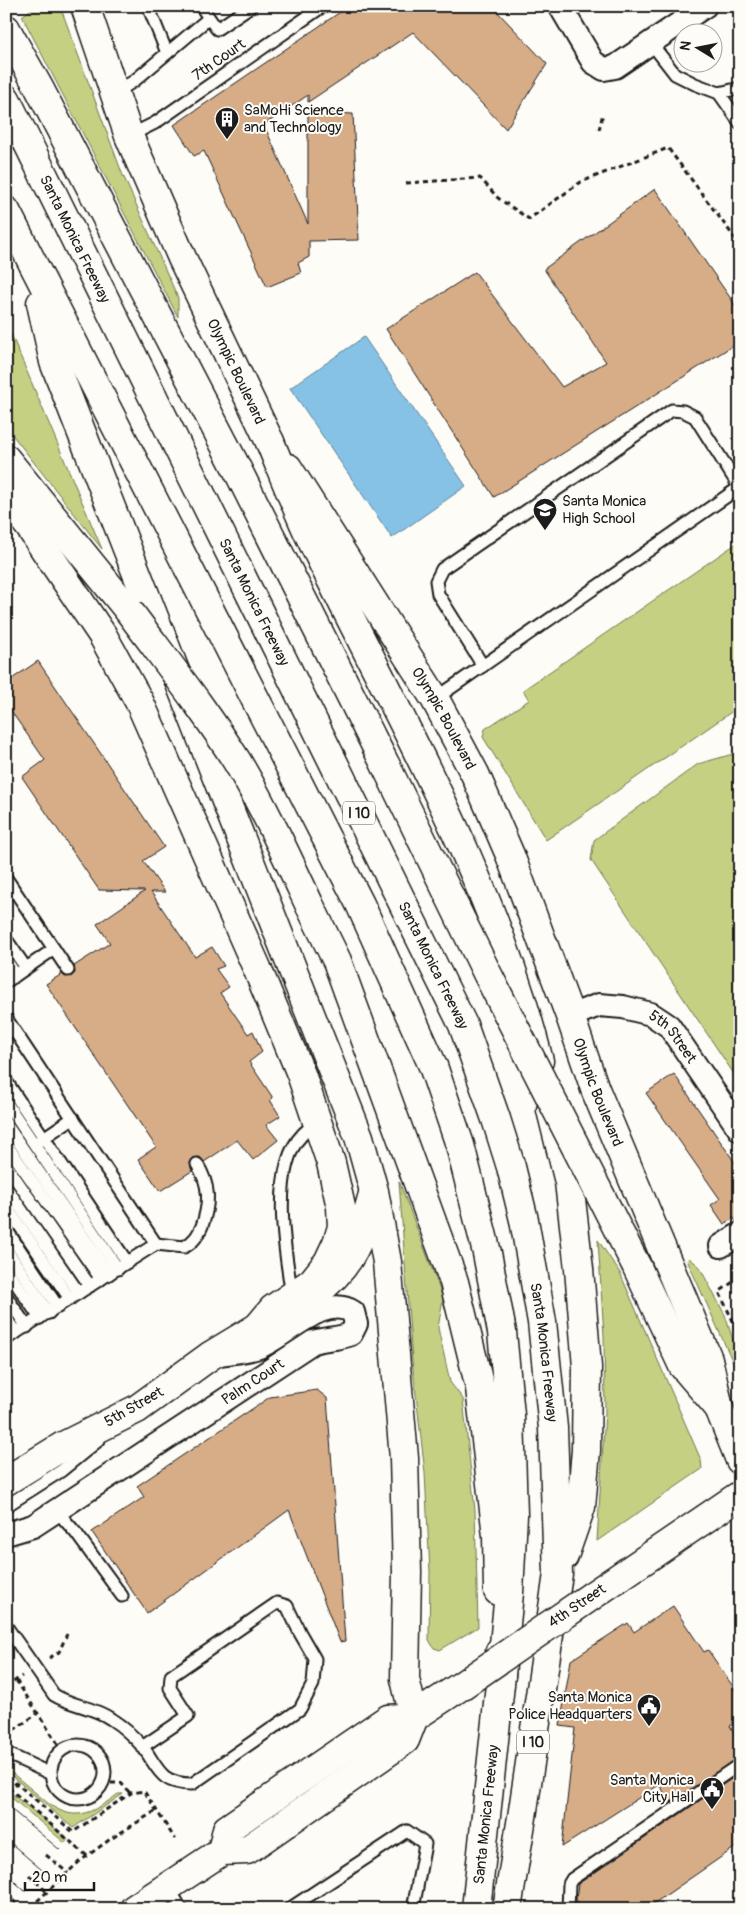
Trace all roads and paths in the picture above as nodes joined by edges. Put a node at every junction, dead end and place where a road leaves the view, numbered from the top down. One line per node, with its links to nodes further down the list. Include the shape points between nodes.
1 (85, 6): 13 (main road, Olympic Boulevard)
2 (148, 6): 11 (lane)
3 (201, 6): 8 (lane)
4 (252, 6): 8 (lane, via 217,29)
5 (323, 6): 19 (lane, 7th Court, via 155,123)
6 (560, 6): 10 (street, via 593,62 604,69 615,67)
7 (705, 6): 10 (street)
8 (209, 18): 11 (lane)
9 (6, 29): 71 (main road, bridge, via 233,461 636,1265 683,1366)
10 (651, 43): 14 (lane, via 675,74)
11 (167, 53): 13 (lane, via 134,82)
12 (740, 88): 14 (lane)
13 (115, 93): 19 (main road, Olympic Boulevard)
14 (719, 93): 17 (lane)
15 (6, 99): 79 (main road, Santa Monica Freeway / I 10, via 464,1025 512,1167 540,1313 553,1428)
16 (603, 113): 18 (path)
17 (740, 123)
18 (599, 130)
19 (130, 136): 24 (main road, Olympic Boulevard, via 182,258)
20 (406, 183): 22 (path, via 480,178 498,198 530,220 581,182 668,148)
21 (6, 211): 23 (main road, Santa Monica Freeway / I 10)
22 (740, 245)
23 (31, 260): 50 (main road, via 54,362 359,1137); 84 (main road, Santa Monica Freeway / I 10, via 360,904 433,1066 460,1144 487,1253 502,1332 510,1415 513,1515)
24 (270, 442): 29 (main road, Olympic Boulevard); 79 (main road, via 312,541 480,885 531,1032 569,1182 586,1367 586,1450 581,1507)
25 (6, 459): 84 (main road, bridge, via 129,611 195,699 274,828 337,960 454,1282 480,1388 497,1536)
26 (740, 488): 28 (lane); 28 (lane, via 695,417 684,411 672,410 442,569 436,581 438,594)
27 (6, 497): 42 (main road, via 103,636 140,703 257,968)
28 (483, 666): 29 (lane)
29 (435, 698): 37 (main road, Olympic Boulevard, via 475,774 510,855)
30 (6, 878): 32 (lane)
31 (6, 939): 34 (lane)
32 (54, 949): 34 (lane); 35 (lane)
33 (6, 960): 36 (lane)
34 (26, 968): 36 (lane)
35 (68, 970)
36 (9, 980)
37 (570, 1016): 44 (street, 5th Street, via 599,1006 623,1007 651,1014 669,1026); 71 (main road, Olympic Boulevard, via 595,1089 708,1359)
38 (6, 1018): 41 (lane)
39 (6, 1082): 45 (lane)
40 (6, 1102): 45 (lane)
41 (73, 1118): 45 (lane); 54 (lane)
42 (319, 1122): 61 (lane, via 301,1135 290,1154 282,1182 285,1251); 61 (main road, via 341,1207 342,1227 328,1262 312,1282)
43 (6, 1124): 47 (lane)
44 (740, 1130)
45 (39, 1141): 47 (lane); 58 (lane)
46 (6, 1144): 47 (lane)
47 (13, 1159): 58 (lane); 60 (lane)
48 (197, 1164): 54 (lane, via 209,1196 199,1234 184,1246)
49 (6, 1187): 63 (lane)
50 (374, 1190): 67 (main road, via 354,1249 339,1271 319,1292); 87 (main road, via 387,1262 404,1458 405,1679)
51 (6, 1206): 63 (lane)
52 (6, 1229): 64 (lane)
53 (740, 1234): 55 (street)
54 (156, 1244): 58 (lane)
55 (721, 1246)
56 (6, 1249): 64 (lane)
57 (6, 1270): 64 (lane)
58 (114, 1271): 60 (lane)
59 (740, 1277): 69 (path, via 719,1292 735,1325)
60 (90, 1286): 63 (lane)
61 (292, 1295): 67 (main road, via 273,1309)
62 (6, 1296): 66 (lane)
63 (74, 1296): 64 (lane)
64 (49, 1312): 66 (lane)
65 (6, 1318): 68 (lane)
66 (27, 1326): 68 (lane)
67 (258, 1327): 70 (main road, 5th Street)
68 (11, 1336)
69 (740, 1346)
70 (210, 1356): 72 (main road, 5th Street); 77 (street, Palm Court, via 260,1346 313,1314 334,1307 345,1307 353,1312 356,1324 352,1334 313,1342)
71 (719, 1408): 73 (main road, Olympic Boulevard)
72 (136, 1409): 74 (main road, 5th Street, via 63,1446); 76 (lane, via 61,1471)
73 (740, 1460)
74 (6, 1481)
75 (740, 1495): 87 (main road, 4th Street, bridge)
76 (6, 1506)
77 (56, 1510): 78 (street, Palm Court, via 33,1526); 80 (lane)
78 (6, 1534)
79 (558, 1574): 111 (main road, Santa Monica Freeway / I 10)
80 (122, 1596)
81 (6, 1626): 89 (lane, via 54,1695 63,1701 100,1712)
82 (67, 1634): 83 (path, via 59,1652)
83 (44, 1661)
84 (501, 1675): 110 (main road, Santa Monica Freeway / I 10)
85 (6, 1687): 86 (path, via 16,1680)
86 (37, 1714): 88 (path, via 12,1731); 90 (path)
87 (414, 1717): 104 (main road, 4th Street, via 388,1719 227,1829 222,1851)
88 (6, 1727)
89 (142, 1747): 89 (lane, via 160,1774 169,1781 192,1784 300,1709 313,1684 315,1659 287,1606 277,1603 171,1676 170,1688 188,1716)
90 (62, 1750): 93 (lane, via 55,1757); 94 (lane, via 78,1745 94,1751 104,1765)
91 (6, 1753): 93 (lane)
92 (740, 1764): 112 (lane, via 572,1879)
93 (51, 1774): 94 (lane, via 58,1790 73,1798 90,1796)
94 (102, 1783): 95 (path, via 121,1783)
95 (131, 1793): 96 (path, via 144,1791); 99 (path, via 73,1832 16,1783 10,1789)
96 (157, 1810): 97 (path); 99 (path)
97 (175, 1839)
98 (46, 1855): 100 (path)
99 (87, 1856): 100 (path)
100 (68, 1873): 102 (path)
101 (29, 1875): 102 (path)
102 (48, 1892): 105 (path, via 33,1905)
103 (6, 1893): 105 (path)
104 (175, 1897): 107 (main road, 4th Street)
105 (20, 1908): 106 (path)
106 (12, 1909)
107 (134, 1909)
108 (289, 1909): 109 (lane, via 407,1831 425,1844)
109 (413, 1909)
110 (476, 1909)
111 (507, 1909)
112 (568, 1909)

